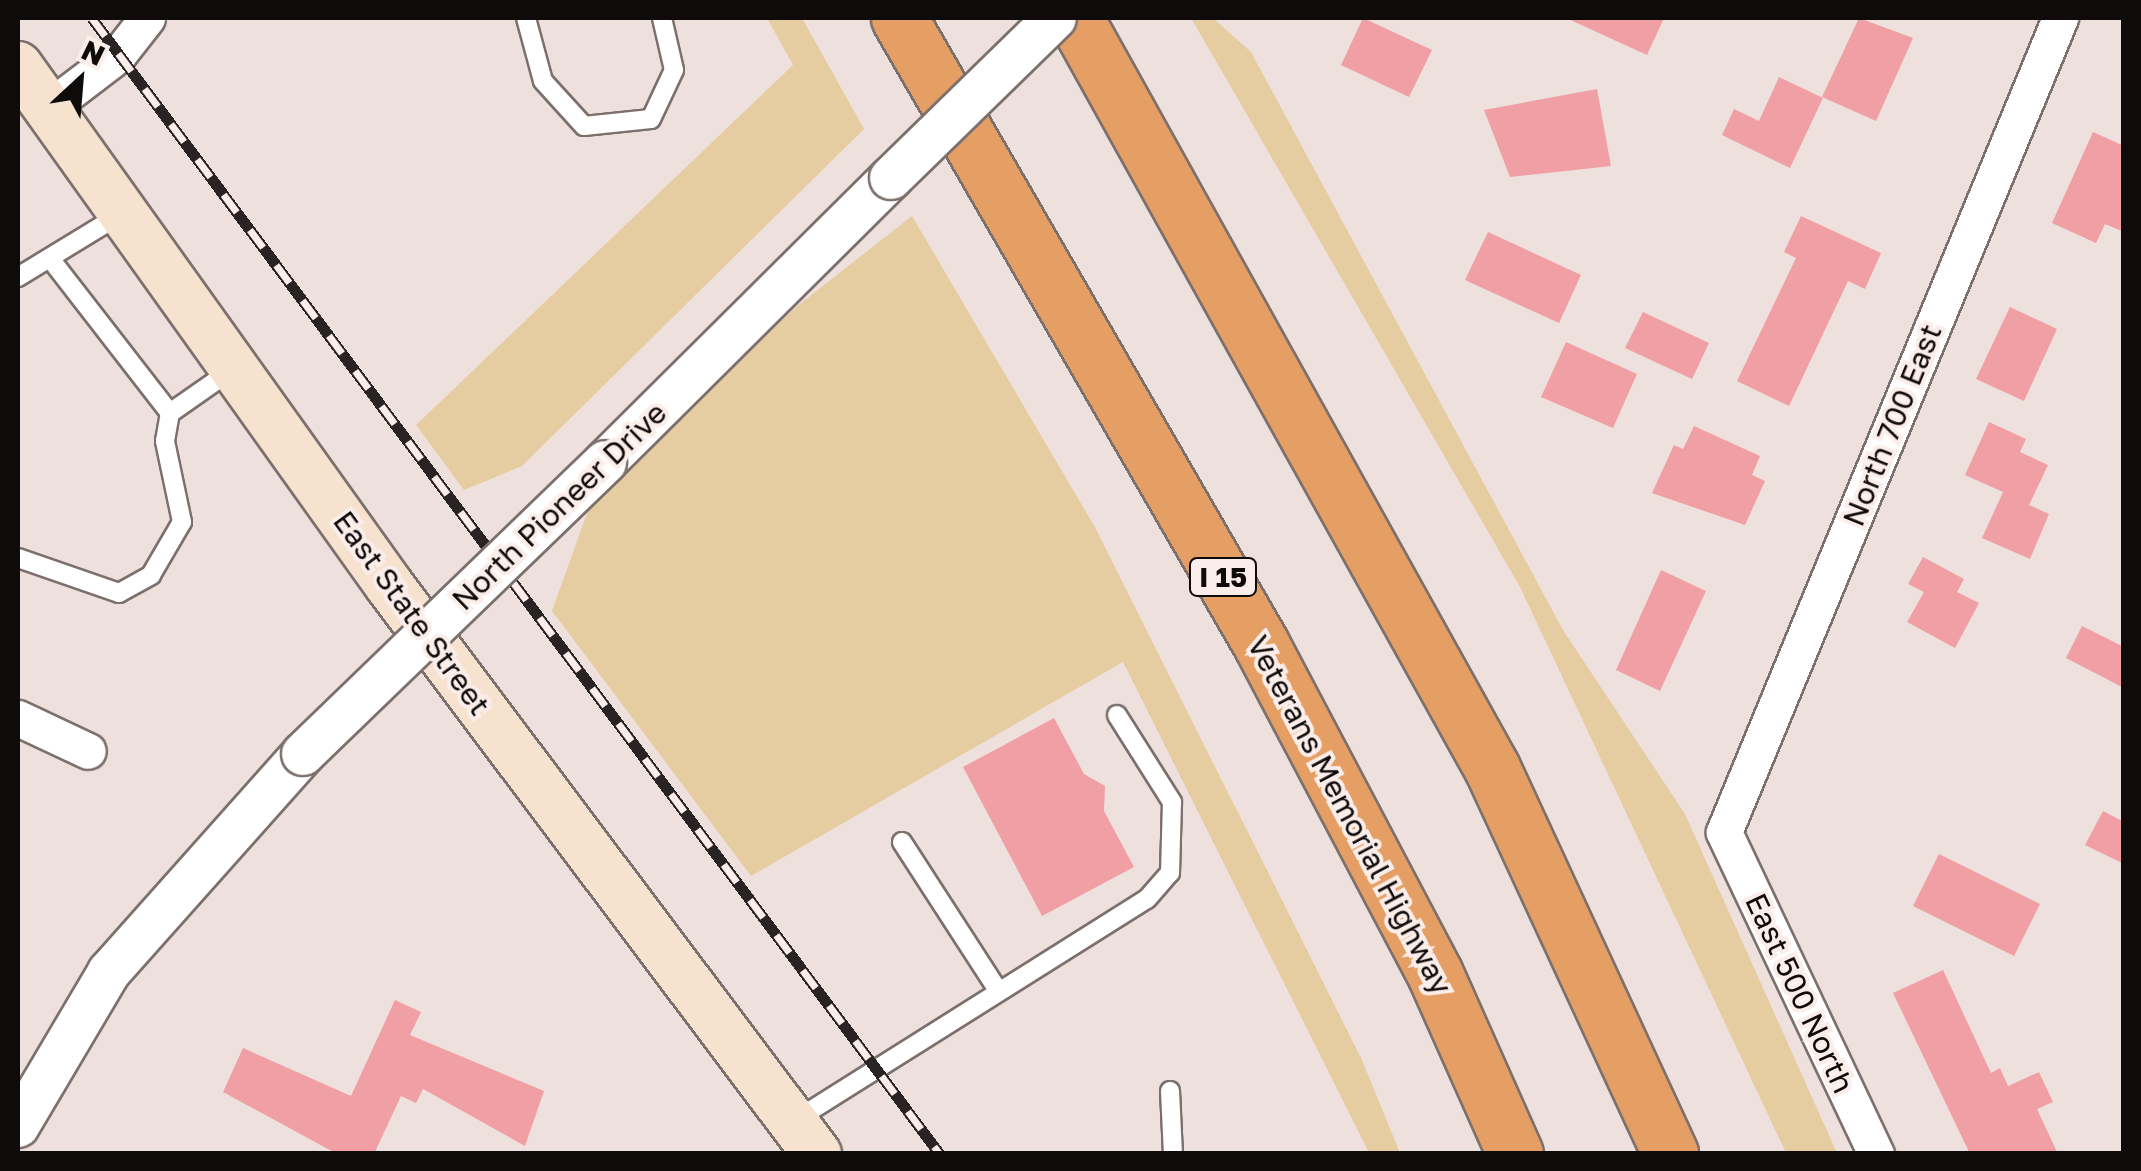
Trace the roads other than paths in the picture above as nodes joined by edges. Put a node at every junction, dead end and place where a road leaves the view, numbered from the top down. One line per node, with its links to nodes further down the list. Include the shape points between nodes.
1 (147, 18): 8 (street, via 118,56)
2 (526, 18): 3 (lane, via 543,81 584,126 651,119 674,70)
3 (662, 18)
4 (899, 18): 25 (highway, Veterans Memorial Highway / I 15, via 1261,644 1435,974)
5 (1055, 18): 22 (street, North Pioneer Drive, bridge, via 304,754 109,972)
6 (1076, 18): 26 (highway, via 1492,768)
7 (2060, 18): 18 (street, North 700 East)
8 (26, 81): 9 (main road, East State Street)
9 (123, 214): 10 (lane); 12 (main road, East State Street)
10 (52, 261): 11 (lane); 13 (lane)
11 (19, 281)
12 (234, 368): 13 (lane); 23 (main road, East State Street)
13 (170, 412): 14 (lane, via 166,441 182,522 151,576 119,592)
14 (18, 558)
15 (1117, 715): 20 (lane, via 1172,802 1170,873 1147,899)
16 (18, 718): 17 (street)
17 (88, 751)
18 (1724, 832): 27 (street, East 500 North)
19 (902, 842): 20 (lane)
20 (998, 990): 23 (lane)
21 (1170, 1092): 24 (lane)
22 (18, 1126)
23 (805, 1138)
24 (1173, 1154)
25 (1515, 1154)
26 (1670, 1154)
27 (1876, 1154)

